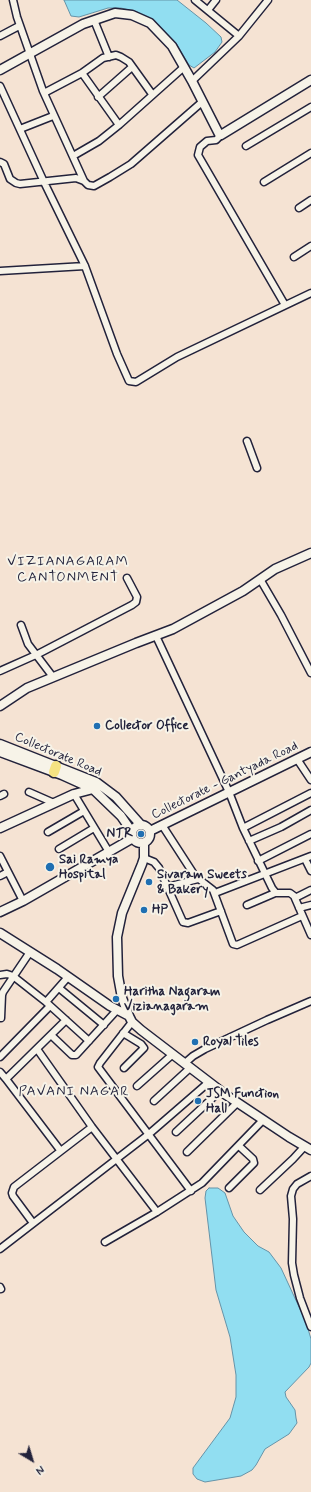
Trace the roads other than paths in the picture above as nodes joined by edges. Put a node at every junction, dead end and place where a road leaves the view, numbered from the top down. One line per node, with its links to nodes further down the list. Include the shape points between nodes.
1 (13, 0): 7 (street)
2 (195, 0): 5 (street)
3 (216, 0): 5 (street)
4 (268, 0): 9 (street)
5 (208, 10): 9 (street)
6 (94, 20): 10 (street); 11 (street); 13 (street, via 115,13 132,15 150,24 172,46)
7 (20, 26): 8 (street); 10 (street)
8 (0, 36)
9 (239, 36): 17 (street)
10 (30, 54): 14 (street); 19 (street)
11 (109, 57): 12 (street, via 116,55); 15 (street)
12 (132, 66): 20 (street); 21 (street)
13 (184, 67): 17 (street); 20 (street)
14 (0, 70)
15 (82, 73): 19 (street); 21 (street)
16 (311, 80): 28 (street)
17 (192, 81): 23 (street)
18 (0, 86): 22 (street)
19 (44, 93): 25 (street)
20 (152, 94): 26 (street)
21 (98, 97): 26 (street)
22 (3, 102): 27 (street)
23 (202, 102): 28 (street, via 217,132); 34 (street, via 131,164 94,186)
24 (311, 107): 29 (street)
25 (53, 116): 27 (street); 32 (street)
26 (119, 125): 32 (street, via 99,141)
27 (20, 129): 35 (street)
28 (221, 134): 44 (street, via 216,140 207,141 200,147 198,155)
29 (246, 146)
30 (311, 153): 36 (street)
31 (0, 155): 33 (street)
32 (73, 156): 34 (street)
33 (2, 163): 35 (street, via 10,179 16,183)
34 (84, 181): 35 (street, via 76,178)
35 (44, 182): 41 (street)
36 (264, 182)
37 (311, 200): 38 (street)
38 (299, 208)
39 (311, 246): 40 (street)
40 (294, 257)
41 (85, 266): 42 (street); 44 (street, via 126,378 132,382 177,357)
42 (0, 271)
43 (310, 296): 44 (street)
44 (285, 305)
45 (247, 442): 46 (street)
46 (257, 468)
47 (311, 553): 49 (street, via 274,569)
48 (127, 578): 52 (street, via 137,595 136,602)
49 (260, 579): 51 (street, via 219,605); 54 (street)
50 (21, 625): 52 (street, via 24,637)
51 (156, 636): 55 (street); 65 (street)
52 (35, 655): 53 (street); 55 (street)
53 (0, 671)
54 (311, 673)
55 (53, 677): 56 (street, via 27,688)
56 (0, 706)
57 (0, 744): 61 (street, Collectorate Road)
58 (0, 752): 61 (street, Collectorate Road)
59 (311, 752): 60 (street, Collectorate - Gantyada Road)
60 (297, 759): 62 (street); 65 (street, Collectorate - Gantyada Road)
61 (55, 769): 63 (street, Collectorate Road); 69 (street, Collectorate Road, via 96,782)
62 (311, 780)
63 (93, 789): 67 (street); 72 (street, Collectorate Road)
64 (29, 792): 68 (street)
65 (229, 792): 74 (street, Collectorate - Gantyada Road); 77 (street)
66 (311, 793): 77 (street)
67 (74, 794): 68 (street); 71 (street)
68 (54, 803): 75 (street)
69 (127, 809): 72 (street); 73 (street, Collectorate Road)
70 (311, 810): 82 (street)
71 (84, 812): 76 (street); 79 (street)
72 (120, 816): 81 (street, Collectorate Road)
73 (140, 824): 78 (street, Collectorate Road); 81 (street, via 135,827)
74 (162, 825): 78 (street, Collectorate - Gantyada Road); 94 (street)
75 (0, 828)
76 (94, 828): 84 (street); 85 (street)
77 (244, 828): 82 (street)
78 (150, 830): 83 (street, via 151,837)
79 (48, 832)
80 (311, 834): 89 (street)
81 (133, 836): 83 (street, Collectorate Road, via 138,843); 85 (street)
82 (249, 841): 89 (street)
83 (144, 843): 87 (street)
84 (58, 849)
85 (109, 852): 100 (street)
86 (0, 857): 91 (street)
87 (144, 858): 95 (street, via 157,865); 120 (street, via 122,913 117,937 118,976 122,998)
88 (308, 858): 90 (street); 92 (street)
89 (258, 861): 92 (street)
90 (311, 869)
91 (8, 872): 93 (street); 100 (street)
92 (265, 875): 97 (street); 98 (street)
93 (0, 876)
94 (198, 879): 95 (street); 97 (street)
95 (167, 887): 104 (street, via 181,919 186,923)
96 (311, 890): 99 (street)
97 (215, 893): 104 (street)
98 (275, 893): 99 (street, via 290,893); 101 (street)
99 (295, 898): 103 (street)
100 (23, 900): 105 (street)
101 (246, 905)
102 (311, 905): 103 (street)
103 (299, 908): 106 (street)
104 (221, 911): 106 (street, via 231,942 235,945)
105 (0, 912)
106 (302, 916): 108 (street)
107 (0, 933): 109 (street)
108 (311, 933)
109 (30, 952): 111 (street); 112 (street)
110 (0, 975): 111 (street)
111 (13, 976): 115 (street, via 3,992); 116 (street)
112 (68, 977): 113 (street); 117 (street)
113 (58, 988): 116 (street); 121 (street)
114 (311, 1001): 128 (street, via 205,1049 193,1056)
115 (1, 1002): 118 (street)
116 (48, 1004): 119 (street); 127 (street)
117 (117, 1010): 120 (street); 121 (street)
118 (1, 1018)
119 (66, 1020): 123 (street); 124 (street)
120 (134, 1023): 122 (street); 126 (street)
121 (104, 1024): 124 (street)
122 (124, 1033): 129 (street, via 144,1048); 140 (street, via 98,1068)
123 (51, 1035): 124 (street, via 74,1055); 125 (street)
124 (89, 1041)
125 (37, 1049): 131 (street); 138 (street)
126 (173, 1054): 128 (street); 133 (street)
127 (0, 1057)
128 (187, 1065): 132 (street); 135 (street)
129 (124, 1068)
130 (0, 1072): 131 (street)
131 (6, 1079): 143 (street)
132 (209, 1082): 134 (street); 140 (street)
133 (137, 1086)
134 (220, 1091): 136 (street); 139 (street)
135 (154, 1101)
136 (237, 1103): 137 (street); 144 (street)
137 (263, 1120): 141 (street); 142 (street)
138 (92, 1127): 143 (street); 145 (street)
139 (176, 1132)
140 (149, 1134): 145 (street); 149 (street)
141 (239, 1146): 147 (street, via 254,1163); 149 (street, via 208,1178)
142 (308, 1148): 148 (street)
143 (60, 1150): 151 (street, via 12,1190 13,1196)
144 (188, 1152)
145 (116, 1159): 150 (street); 151 (street)
146 (311, 1176): 154 (street, via 296,1184 291,1196 292,1263 300,1298)
147 (229, 1188)
148 (260, 1190)
149 (191, 1191): 150 (street)
150 (157, 1212): 152 (street)
151 (33, 1223): 153 (street)
152 (105, 1242)
153 (0, 1249)
154 (311, 1327)

